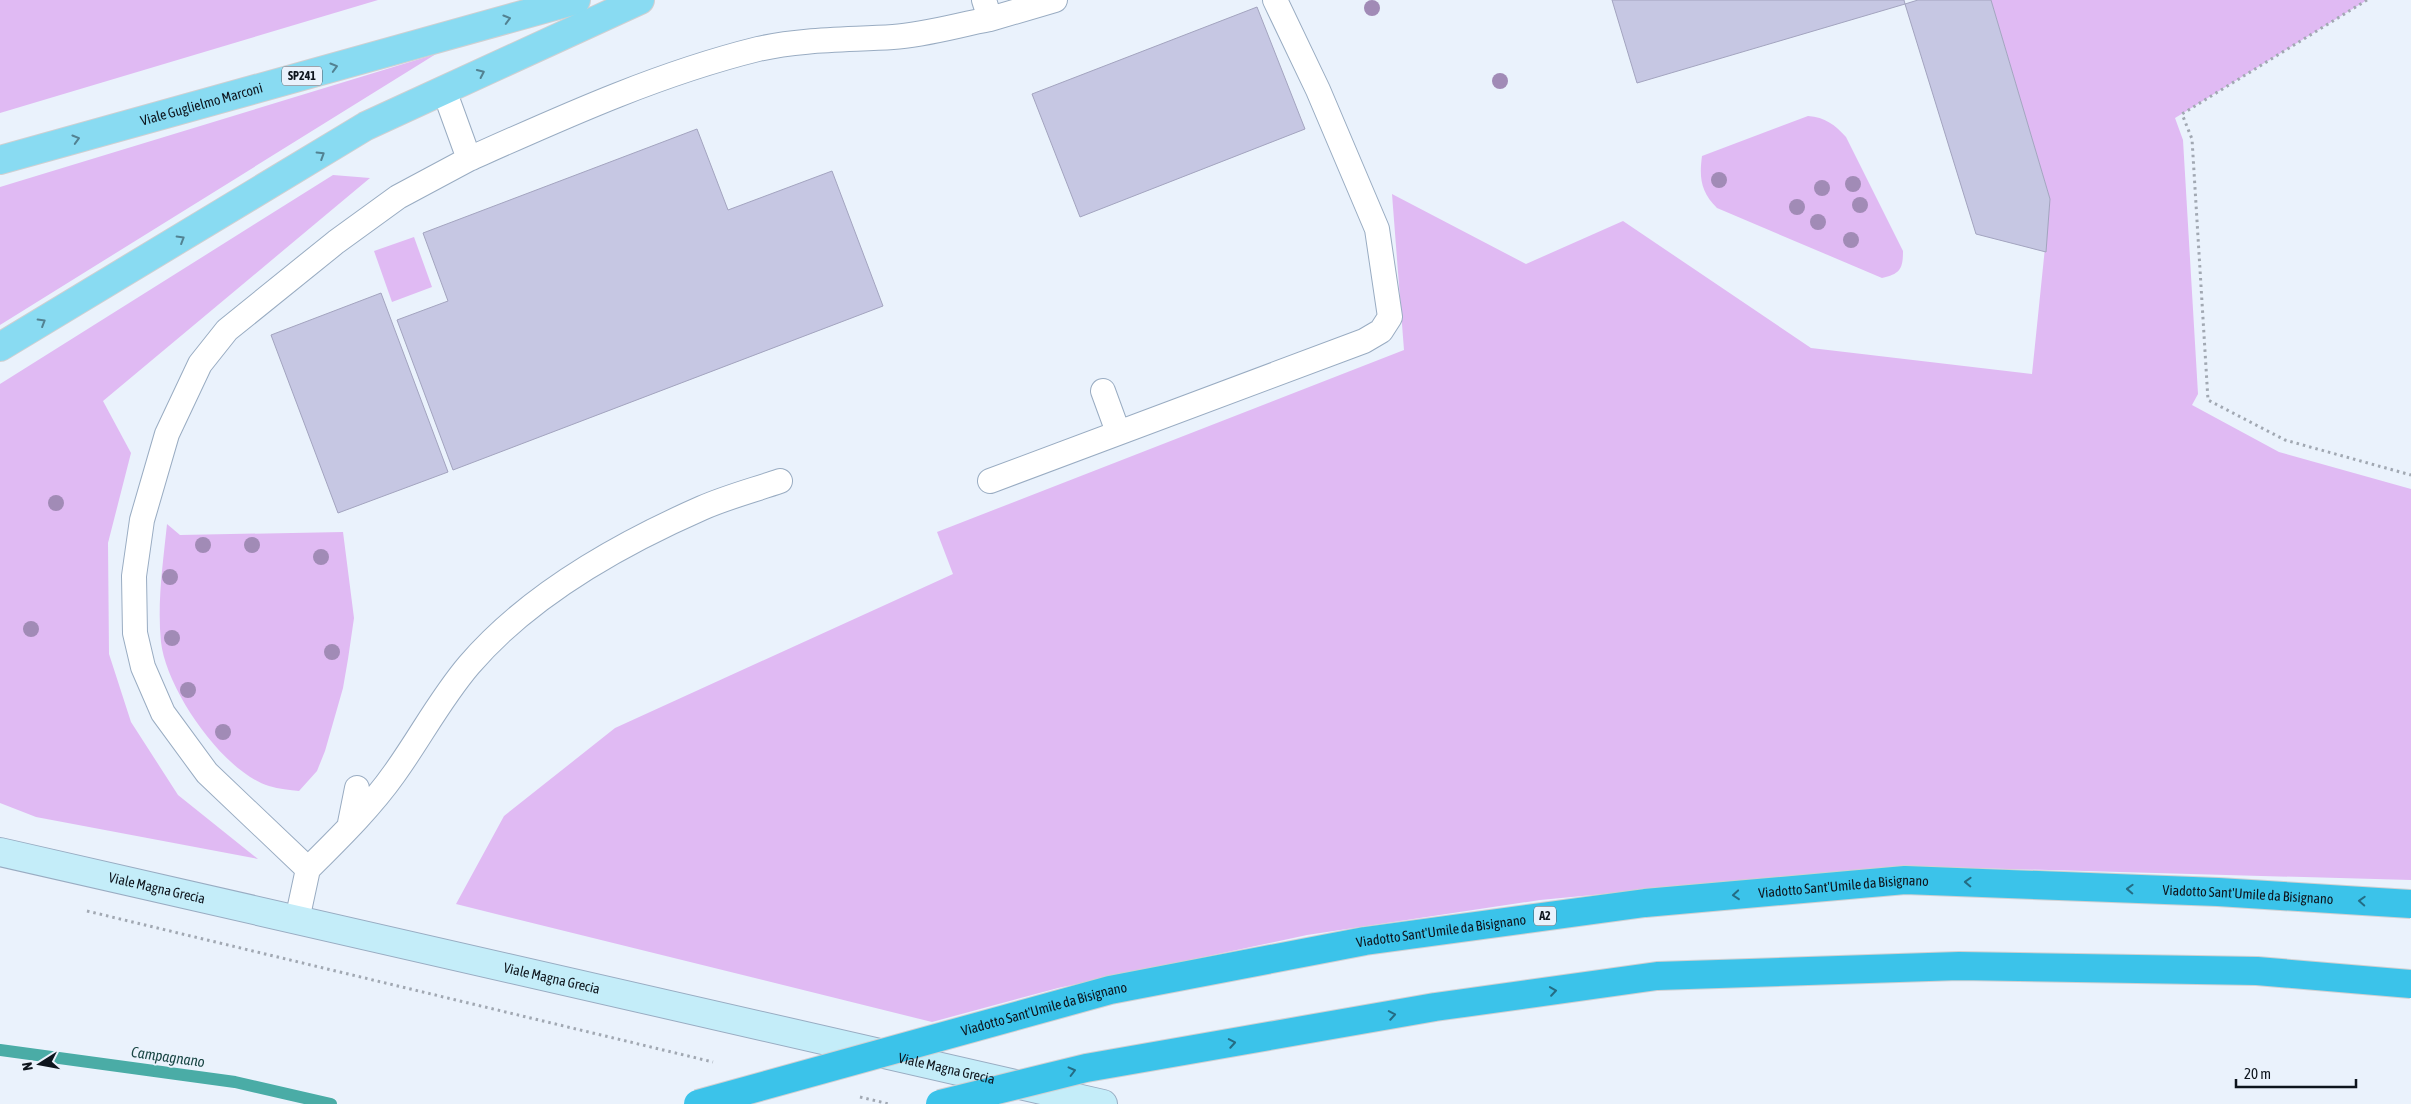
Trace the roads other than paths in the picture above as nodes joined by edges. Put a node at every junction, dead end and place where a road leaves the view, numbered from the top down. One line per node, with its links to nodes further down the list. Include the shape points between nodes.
1 (576, 0): 8 (main road, Viale Guglielmo Marconi / SP241, one-way to 1)
2 (640, 0): 6 (main road, one-way to 2)
3 (1055, 0): 5 (lane)
4 (1275, 0): 11 (lane, via 1318,90 1377,229 1390,317 1381,331 1364,341)
5 (987, 10): 7 (lane, via 895,37 841,38 760,49 669,74)
6 (444, 90): 7 (lane); 9 (main road, one-way to 6, via 366,126)
7 (469, 159): 17 (lane, via 398,197 301,269 227,330 200,364 168,434 142,520 134,576 135,633 143,667 163,713 208,773)
8 (0, 160)
9 (0, 347)
10 (1103, 391): 11 (lane)
11 (1118, 432): 13 (lane)
12 (780, 481): 15 (lane, via 702,507 608,555 562,583 470,663 445,694 394,774)
13 (990, 481)
14 (357, 788): 15 (lane)
15 (349, 828): 17 (lane)
16 (0, 852): 19 (street, Viale Magna Grecia)
17 (308, 869): 19 (lane)
18 (2411, 904): 21 (highway, Viadotto Sant'Umile da Bisignano / A2, one-way to 21, bridge, via 1905,880 1645,903 1365,941 1110,990)
19 (296, 920): 23 (street, Viale Magna Grecia)
20 (2411, 984): 22 (highway, one-way to 20, bridge, via 1086,1068 1435,1007 1657,976 1959,966 2257,971)
21 (698, 1104)
22 (940, 1104)
23 (1103, 1104)

